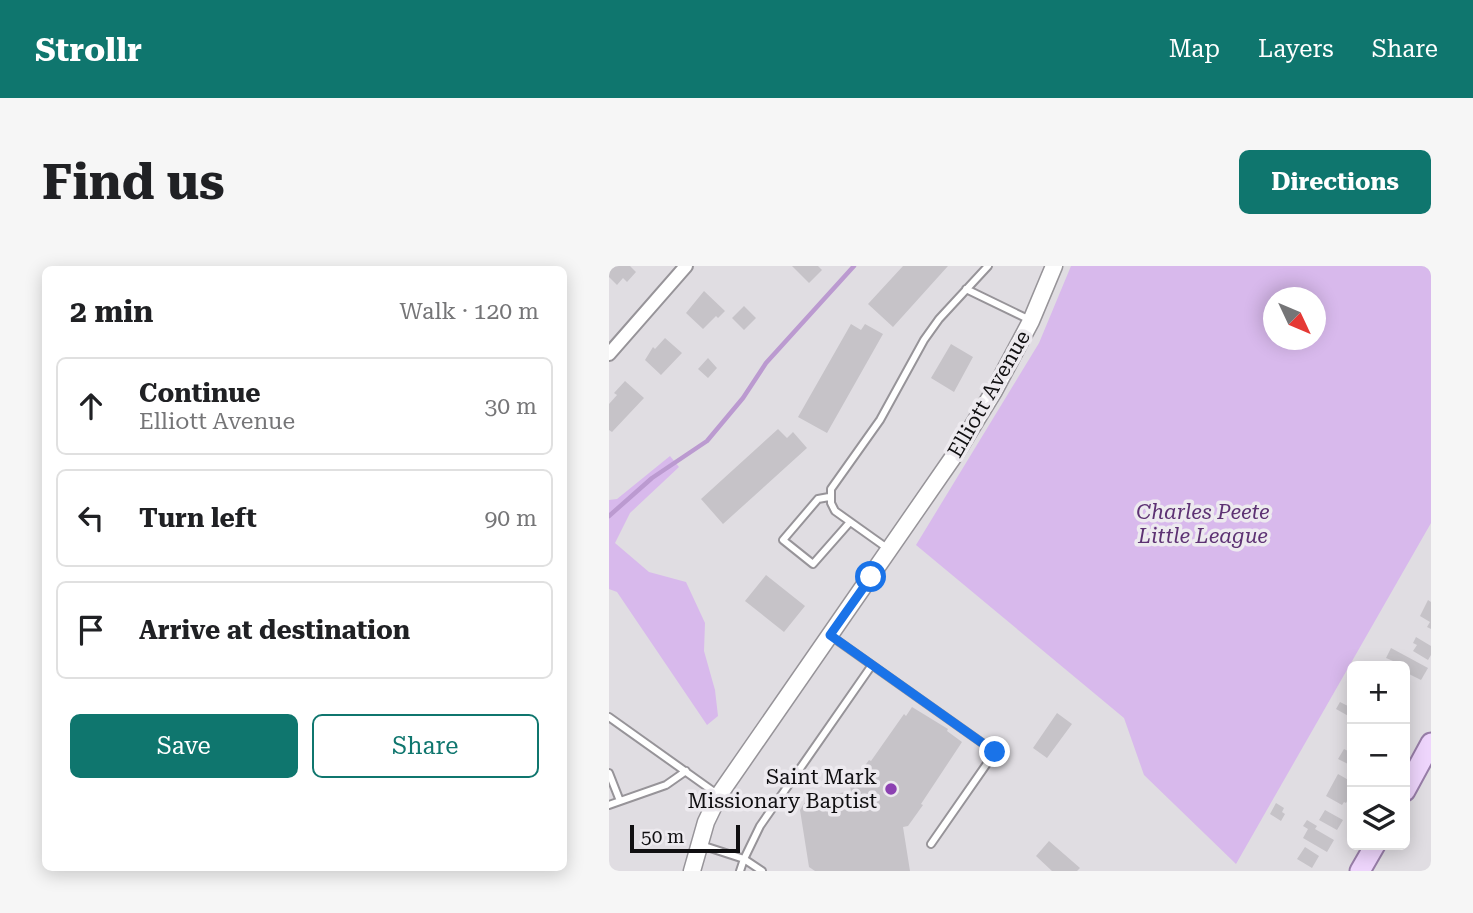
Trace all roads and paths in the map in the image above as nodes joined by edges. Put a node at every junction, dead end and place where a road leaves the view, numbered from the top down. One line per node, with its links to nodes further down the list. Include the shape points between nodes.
1 (686, 266): 6 (street)
2 (988, 266): 4 (lane)
3 (1054, 266): 5 (street, Elliott Avenue)
4 (966, 289): 5 (lane); 7 (lane, via 923,340 880,420)
5 (1031, 321): 9 (street, Elliott Avenue, via 956,453)
6 (609, 354)
7 (829, 497): 8 (lane, via 835,511); 8 (lane, via 818,499 783,540 813,564)
8 (850, 522): 9 (lane)
9 (889, 549): 10 (street, Elliott Avenue)
10 (830, 635): 11 (lane); 17 (street, Elliott Avenue)
11 (871, 665): 20 (lane, via 995,752); 23 (lane, via 760,826)
12 (609, 717): 14 (lane)
13 (1430, 746): 16 (main road)
14 (686, 771): 17 (lane); 18 (lane, via 666,785)
15 (609, 773): 18 (lane)
16 (1407, 787)
17 (719, 795): 21 (street, Elliott Avenue)
18 (619, 801): 19 (lane)
19 (609, 805)
20 (931, 844)
21 (698, 845): 23 (lane); 24 (street, Elliott Avenue)
22 (1371, 850): 27 (main road)
23 (744, 859): 25 (lane); 26 (lane)
24 (692, 871)
25 (740, 871)
26 (762, 871)
27 (1360, 871)

